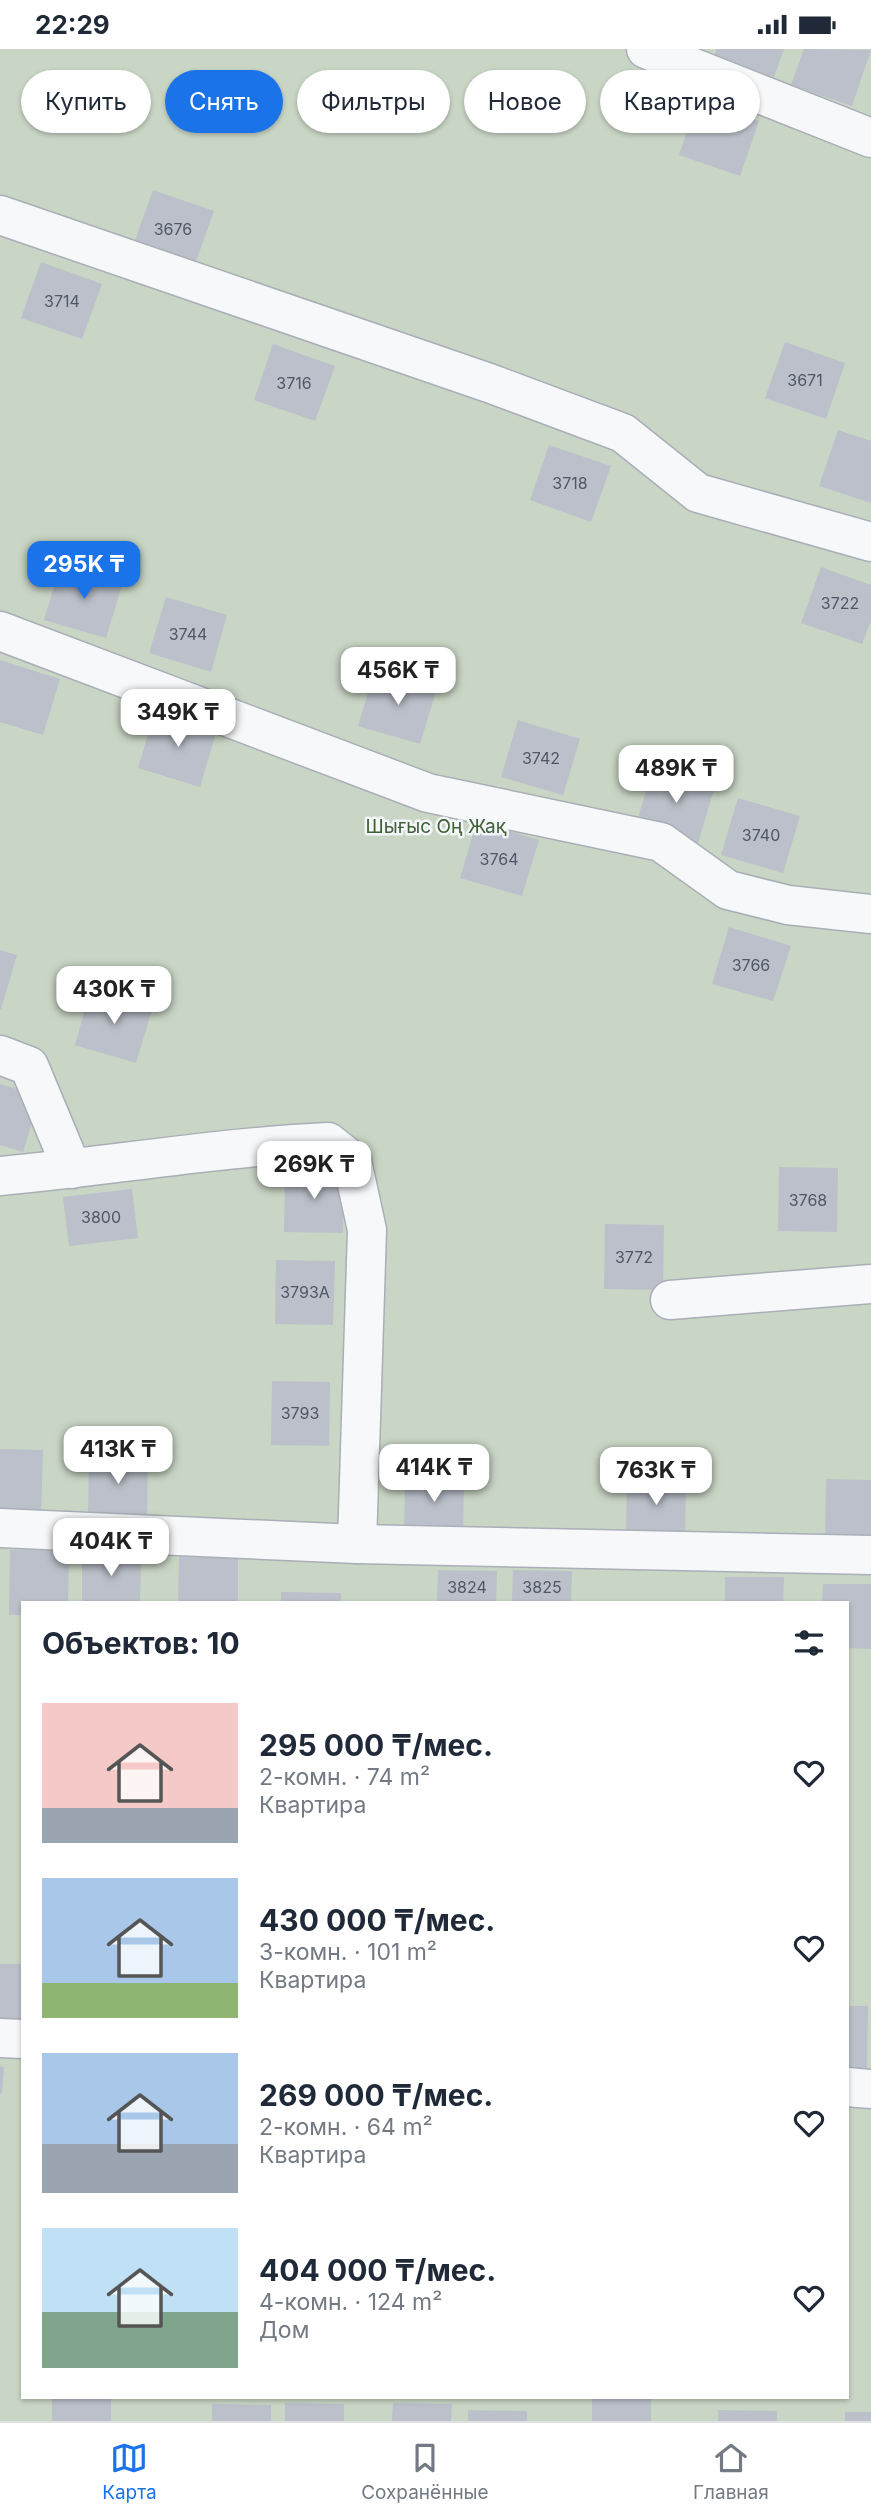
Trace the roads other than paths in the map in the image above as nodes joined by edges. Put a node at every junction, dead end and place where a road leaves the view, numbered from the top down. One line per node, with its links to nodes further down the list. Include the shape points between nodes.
1 (646, 49): 2 (street)
2 (871, 138)
3 (0, 215): 4 (street, via 623,433 698,493)
4 (871, 542)
5 (0, 631): 6 (street, via 428,793 661,842 729,890 788,905)
6 (871, 914)
7 (0, 1055): 8 (street, via 29,1066)
8 (72, 1169): 9 (street); 13 (street, via 256,1145 328,1142 352,1161 367,1230)
9 (0, 1176)
10 (871, 1284): 11 (street)
11 (670, 1300)
12 (0, 1528): 13 (street)
13 (357, 1543): 14 (street)
14 (871, 1555)
15 (0, 2038): 16 (street)
16 (21, 2039)
17 (849, 2087): 18 (street)
18 (871, 2088)

